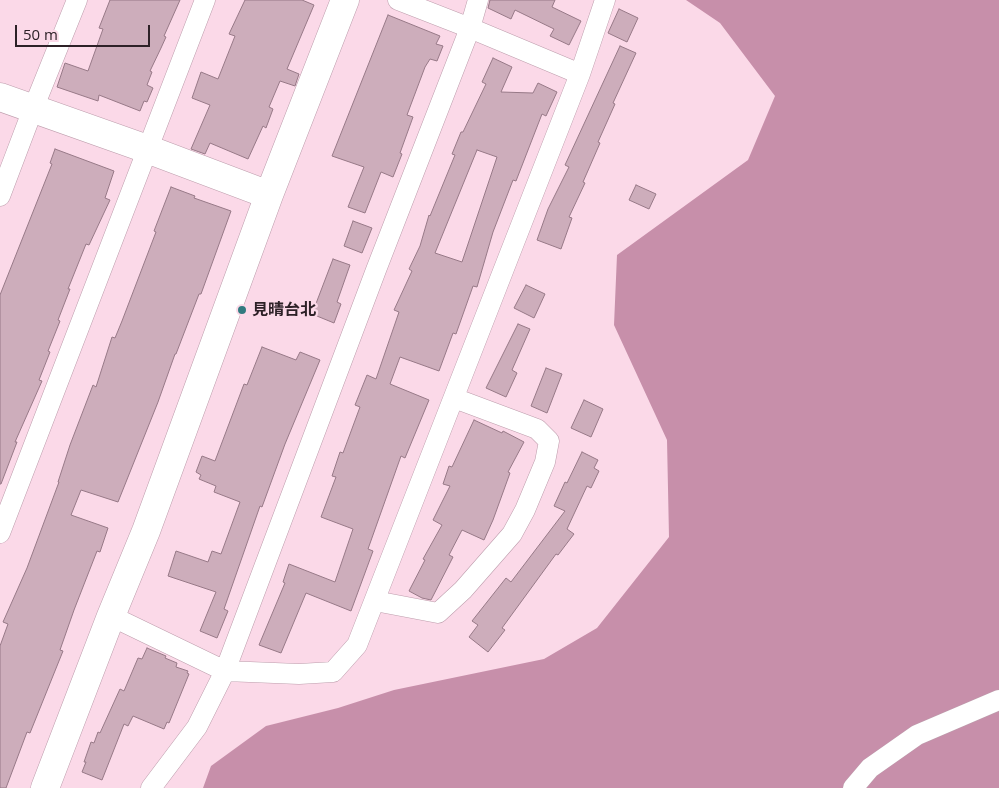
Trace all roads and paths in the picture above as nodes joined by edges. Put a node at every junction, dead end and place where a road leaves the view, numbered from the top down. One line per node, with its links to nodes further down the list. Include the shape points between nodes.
1 (77, 0): 10 (street)
2 (205, 0): 11 (street)
3 (345, 0): 12 (street)
4 (398, 0): 7 (street)
5 (478, 0): 7 (street)
6 (605, 0): 8 (street)
7 (470, 28): 8 (street); 18 (street)
8 (580, 74): 14 (street)
9 (0, 97): 10 (street)
10 (33, 109): 11 (street); 13 (street)
11 (147, 149): 12 (street); 15 (street)
12 (268, 195): 17 (street, via 146,531)
13 (0, 196)
14 (454, 398): 16 (street); 16 (street, via 537,429 549,441 545,462 512,534 463,590 438,613)
15 (0, 534)
16 (375, 602): 18 (street, via 357,645 333,672)
17 (111, 616): 18 (street); 20 (street)
18 (225, 671): 21 (street, via 197,727)
19 (999, 700): 22 (street, via 917,735 870,768)
20 (45, 788)
21 (150, 788)
22 (853, 788)

